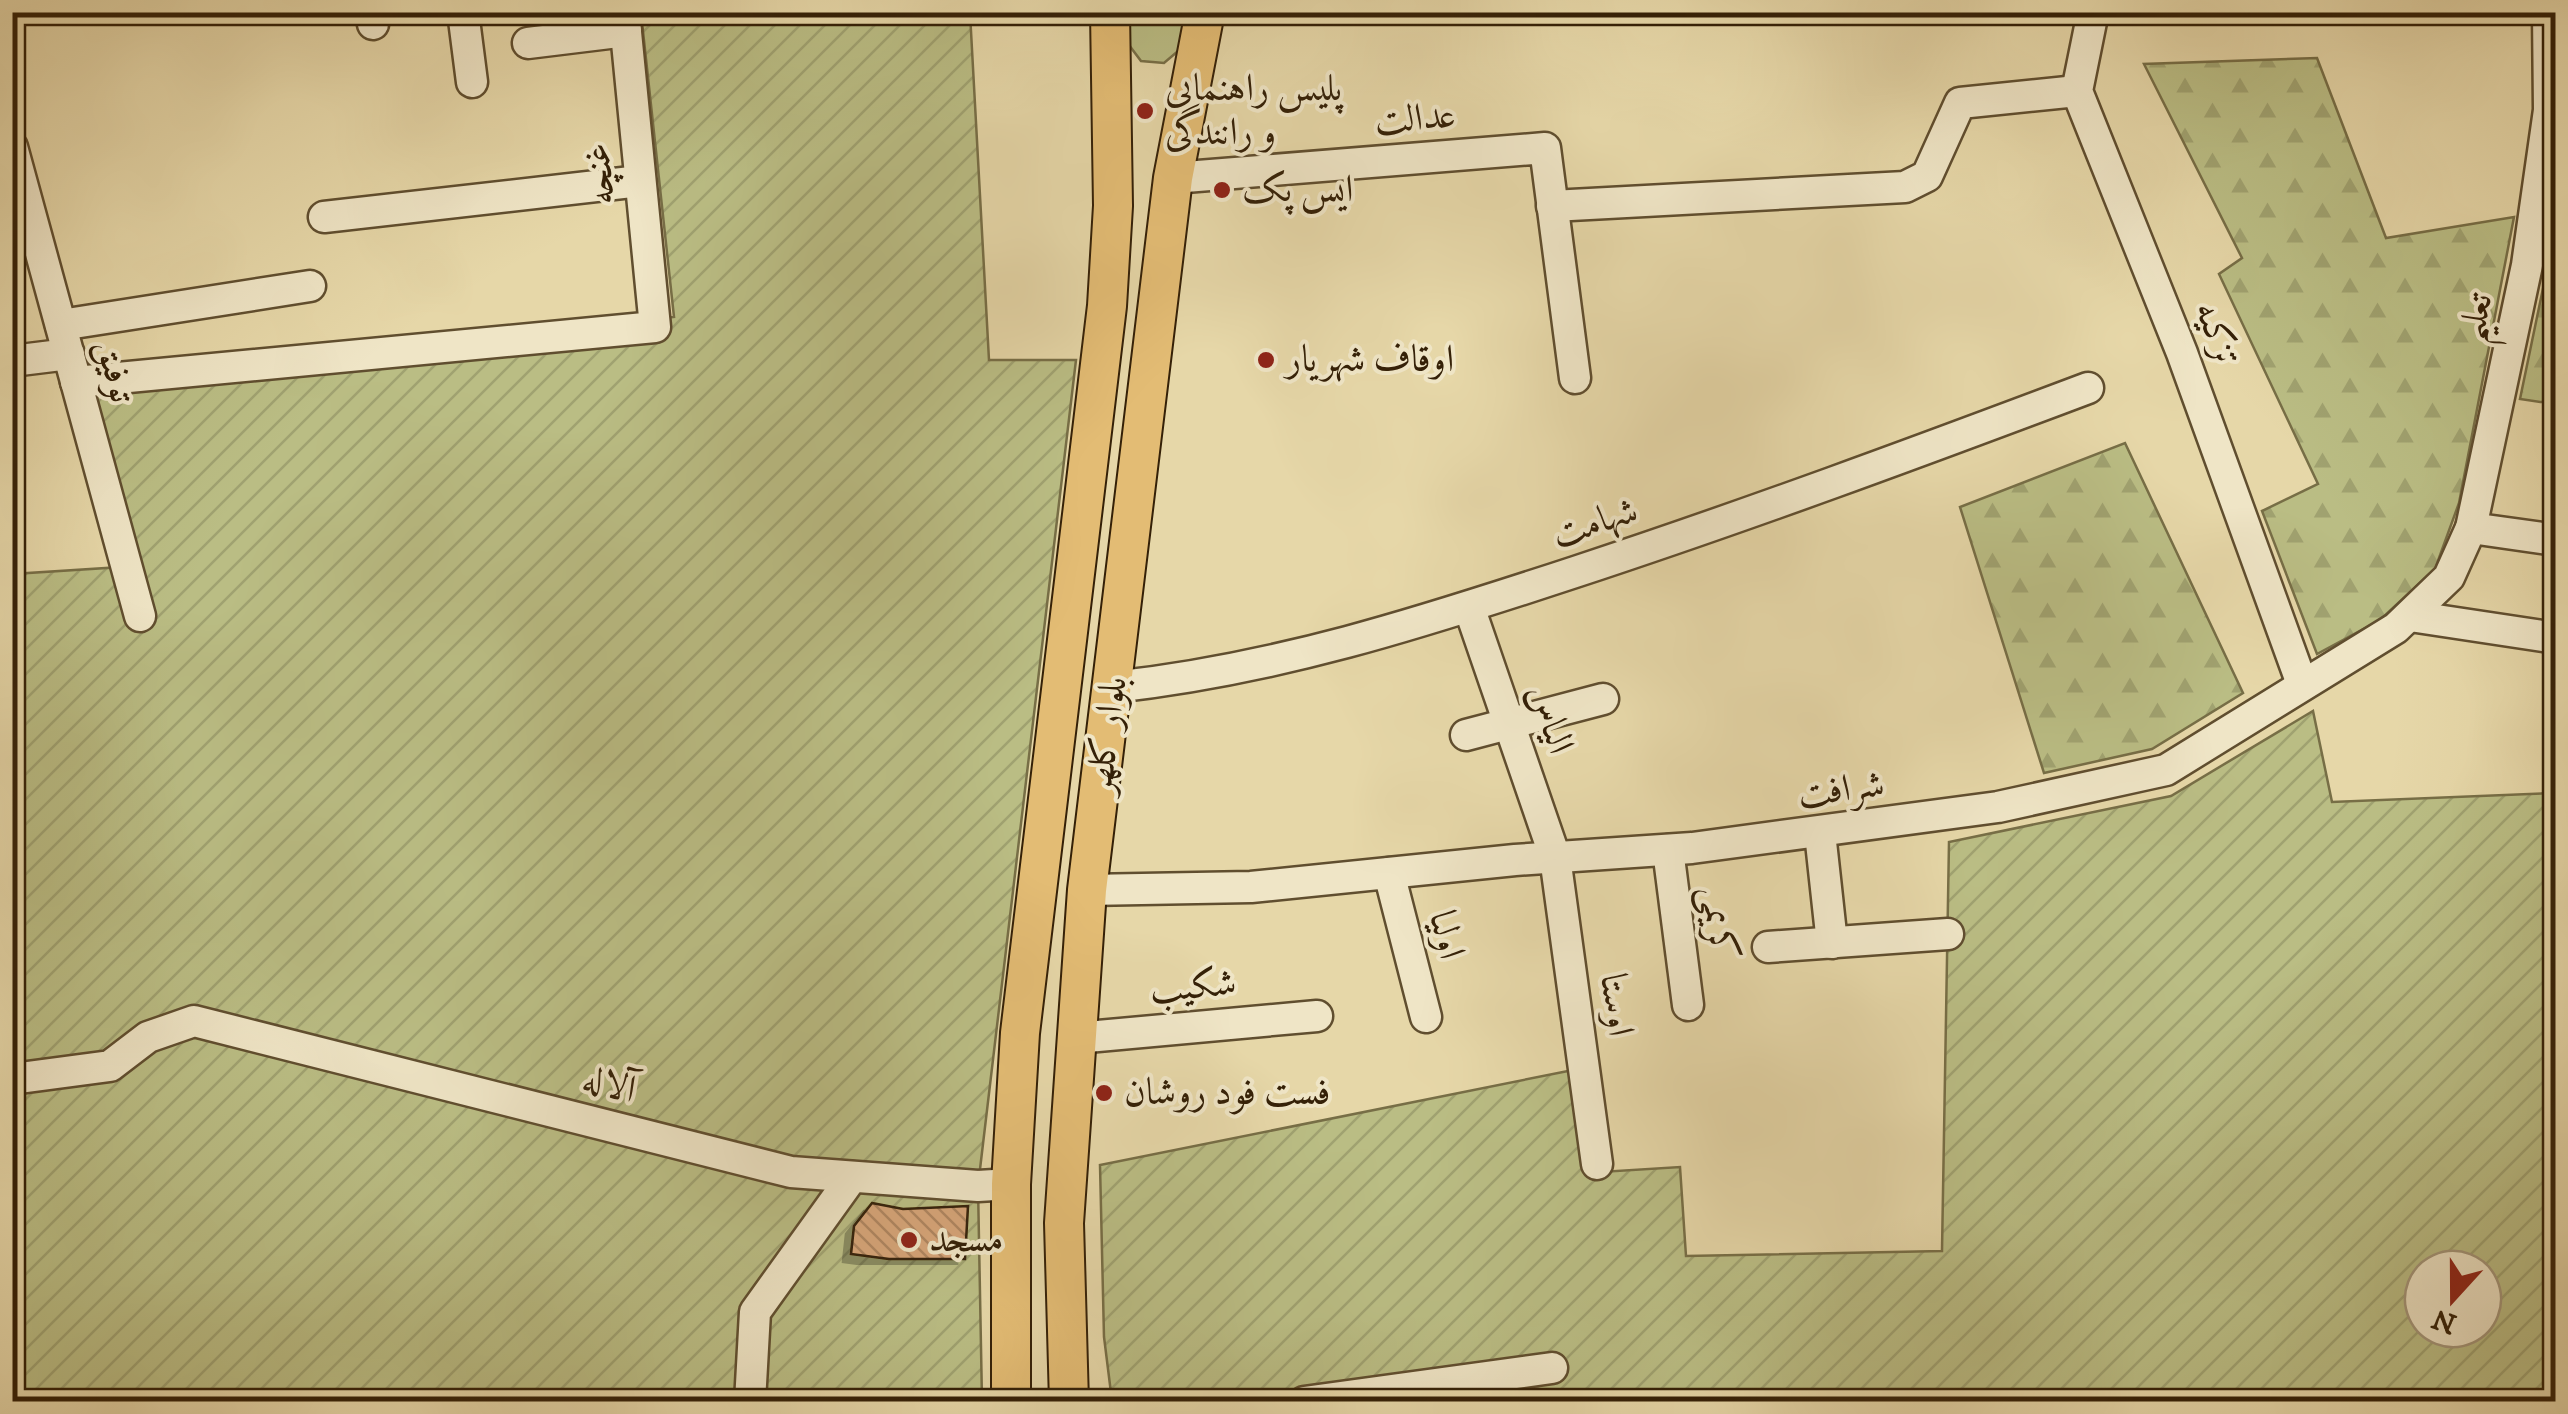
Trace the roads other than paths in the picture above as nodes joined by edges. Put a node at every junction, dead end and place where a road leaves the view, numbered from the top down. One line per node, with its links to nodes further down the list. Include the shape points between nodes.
1 (464, 12): 8 (street)
2 (1110, 12): 46 (main road, بلوار کلهر, via 1107,306 1020,1033)
3 (1205, 12): 11 (main road, بلوار کلهر)
4 (2093, 12): 9 (street)
5 (2548, 12): 20 (street, تعلیم, via 2549,110 2527,266)
6 (625, 22): 7 (street); 12 (street, غنچه)
7 (528, 43)
8 (472, 82)
9 (2077, 91): 13 (street, via 1960,103 1927,176 1905,187); 26 (street, تزکیه, via 2182,353)
10 (12, 147): 16 (street, توفیق)
11 (1173, 178): 13 (street, عدالت, via 1545,148); 27 (main road, بلوار کلهر)
12 (640, 180): 14 (street); 16 (street, غنچه, via 655,327)
13 (1552, 206): 18 (street)
14 (324, 217)
15 (310, 286): 16 (street)
16 (69, 354): 17 (street); 23 (street, توفیق)
17 (12, 361)
18 (1575, 378)
19 (2088, 388): 22 (street, شهامت, via 1814,492)
20 (2471, 528): 21 (street); 24 (street, تعلیم, via 2450,578)
21 (2556, 540)
22 (1469, 607): 27 (street, شهامت, via 1212,676); 29 (street, الیاس)
23 (140, 616)
24 (2410, 616): 25 (street); 26 (street, شرافت)
25 (2556, 638)
26 (2302, 684): 31 (street, شرافت, via 2166,770 2047,798)
27 (1114, 686): 35 (main road, بلوار کلهر)
28 (1603, 699): 29 (street)
29 (1509, 723): 30 (street); 33 (street, الیاس)
30 (1466, 735)
31 (1820, 833): 32 (street, شرافت); 37 (street)
32 (1668, 850): 33 (street, شرافت); 39 (street, کریمی)
33 (1555, 857): 34 (street, شرافت); 44 (street, اوستا)
34 (1389, 873): 35 (street, شرافت, via 1251,887); 41 (street, اولیا)
35 (1087, 890): 42 (main road, بلوار کلهر)
36 (1948, 934): 37 (street)
37 (1832, 943): 38 (street)
38 (1768, 947)
39 (1688, 1006)
40 (1316, 1016): 42 (street, شکیب)
41 (1426, 1017)
42 (1076, 1038): 50 (main road, بلوار کلهر, via 1064,1222)
43 (12, 1080): 45 (street, آلاله, via 110,1066 148,1037 194,1021 792,1172)
44 (1597, 1164)
45 (852, 1177): 46 (street, آلاله); 48 (street, via 754,1312)
46 (1011, 1184): 49 (main road, بلوار کلهر)
47 (1552, 1368): 51 (street)
48 (750, 1402)
49 (1011, 1402)
50 (1069, 1402)
51 (1304, 1402)

